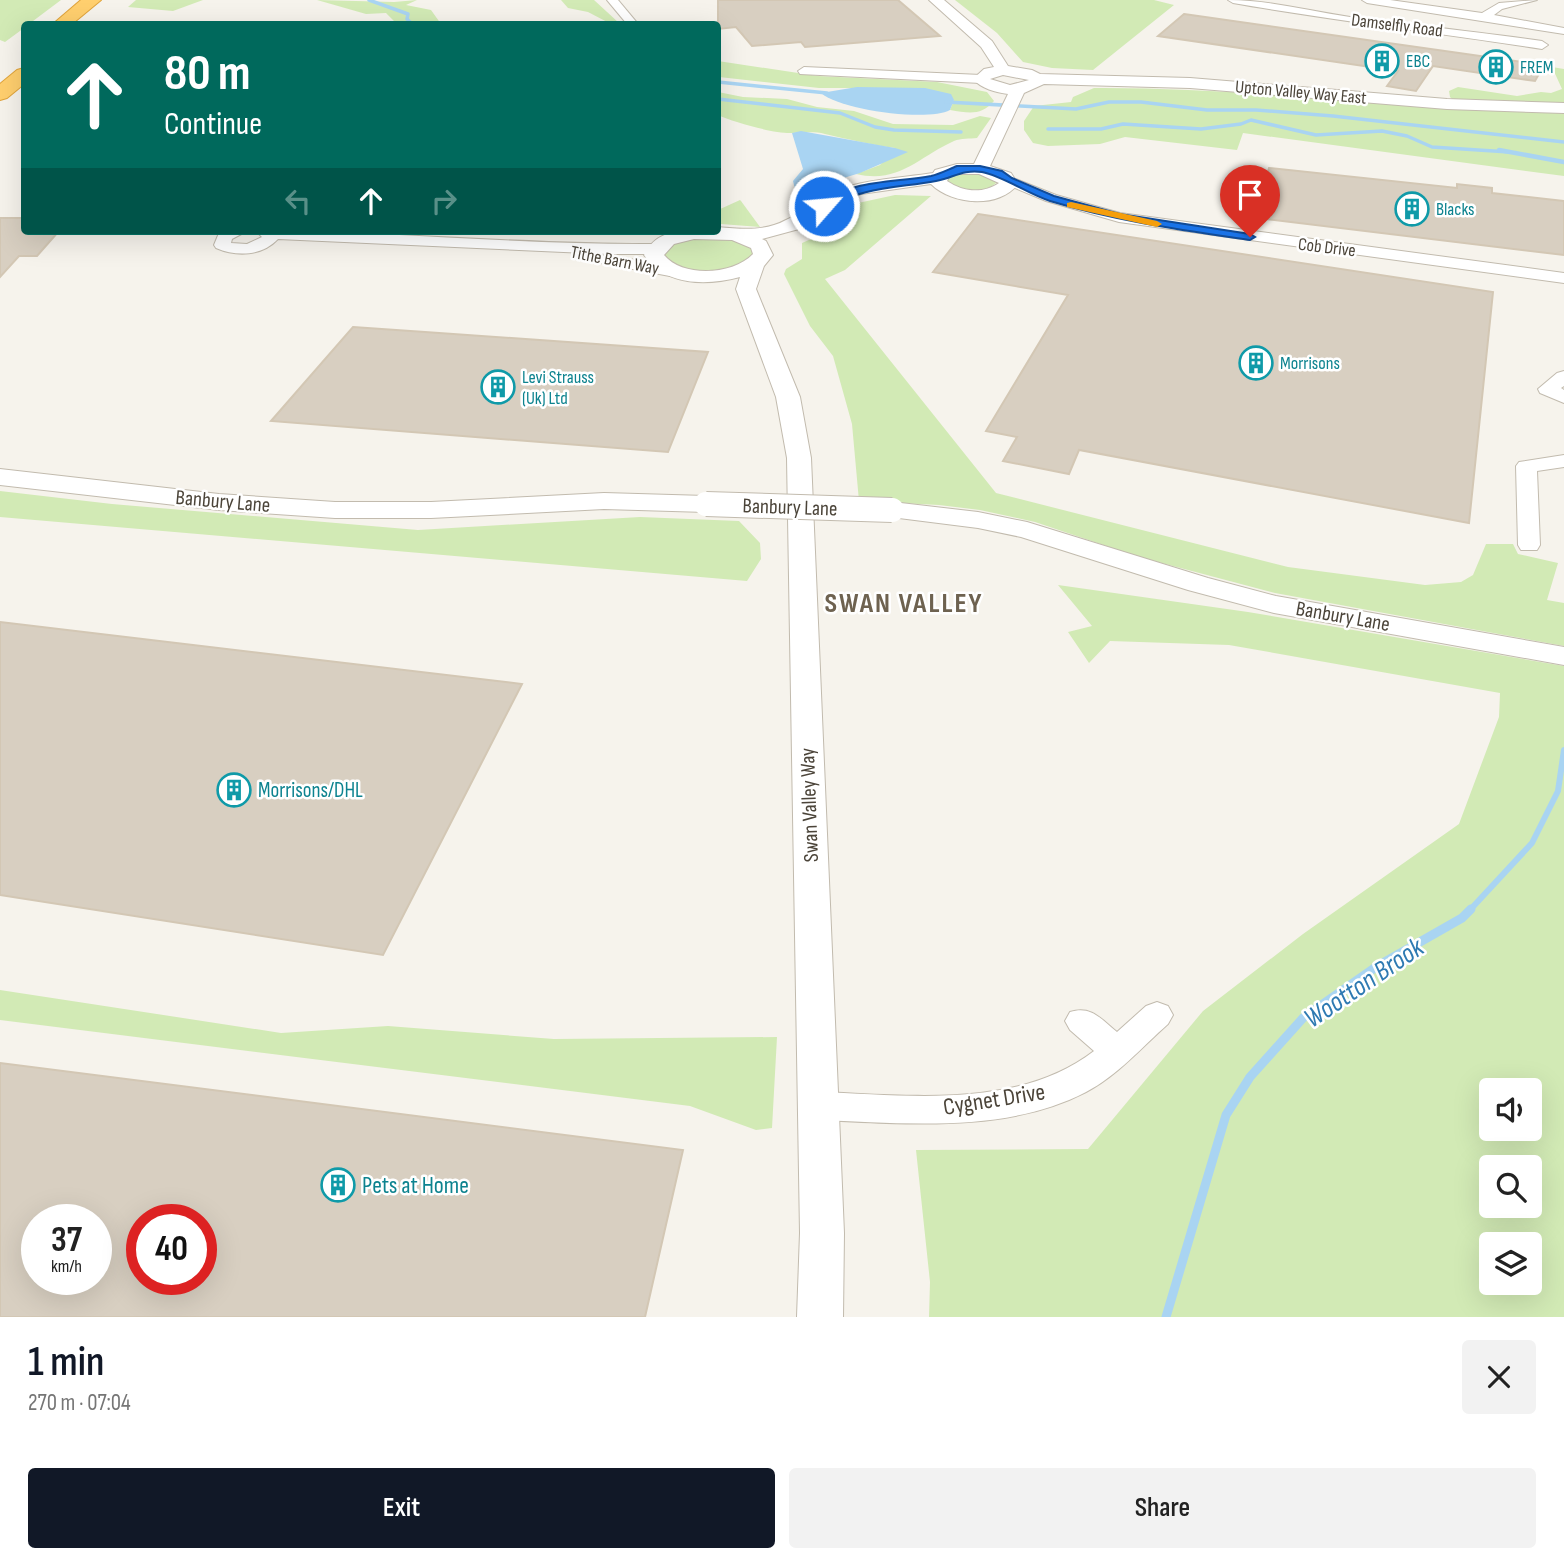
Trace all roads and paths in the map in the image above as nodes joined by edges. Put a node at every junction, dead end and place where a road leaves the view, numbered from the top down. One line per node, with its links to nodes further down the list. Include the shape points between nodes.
1 (612, 0): 15 (street)
2 (936, 0): 22 (street, via 987,44)
3 (1233, 0): 10 (street, Damselfly Road)
4 (1303, 0): 10 (street)
5 (1367, 0): 7 (street)
6 (1532, 0): 8 (street)
7 (1388, 2): 11 (street)
8 (1505, 2): 12 (street)
9 (99, 4): 13 (highway); 14 (highway)
10 (1292, 8): 17 (street, Damselfly Road)
11 (1433, 11): 12 (street); 17 (street)
12 (1485, 16): 16 (street)
13 (68, 21)
14 (87, 21)
15 (630, 21)
16 (1541, 26): 18 (street); 19 (street)
17 (1422, 27): 19 (street, Damselfly Road)
18 (1564, 31)
19 (1520, 42): 20 (street, Damselfly Road)
20 (1542, 45)
21 (21, 56): 24 (highway)
22 (1003, 70): 26 (street); 27 (street)
23 (804, 71): 26 (street)
24 (0, 73)
25 (21, 76): 28 (highway)
26 (981, 79): 29 (street)
27 (1038, 79): 29 (street); 30 (street, Upton Valley Way East, via 1190,83 1447,104)
28 (0, 94)
29 (1016, 94): 31 (street)
30 (1564, 107)
31 (980, 169): 32 (street, via 957,169); 33 (street, via 998,173)
32 (940, 182): 33 (street, via 968,194); 39 (street, via 894,184 840,195 775,231 773,238)
33 (1005, 185): 45 (street, Cob Drive, via 1119,217 1172,226)
34 (228, 235): 35 (street, Tithe Barn Way, via 222,245 246,249)
35 (267, 235)
36 (319, 235): 40 (street, Tithe Barn Way)
37 (687, 235): 41 (street)
38 (718, 235): 39 (street)
39 (752, 241): 42 (street, via 763,255)
40 (555, 248): 41 (street, Tithe Barn Way); 43 (street, Tithe Barn Way)
41 (656, 248): 43 (street, via 657,261)
42 (754, 265): 44 (street, via 730,274); 46 (street, via 746,289)
43 (675, 272): 44 (street)
44 (700, 276): 46 (street)
45 (1564, 278)
46 (749, 301): 56 (street, Swan Valley Way, via 788,397 799,458)
47 (1564, 376): 48 (street, via 1547,389)
48 (1564, 397)
49 (1564, 461): 51 (street, via 1526,466)
50 (0, 477): 52 (street, Banbury Lane, bridge, via 335,510 604,501 892,510 968,518 1027,530 1274,604)
51 (1529, 545)
52 (1564, 656)
53 (1157, 1015): 55 (street, Cygnet Drive)
54 (1081, 1021): 55 (street)
55 (1116, 1050): 56 (street, Cygnet Drive, via 1075,1082 1040,1096 954,1110)
56 (818, 1106): 57 (street, Swan Valley Way)
57 (820, 1317)

